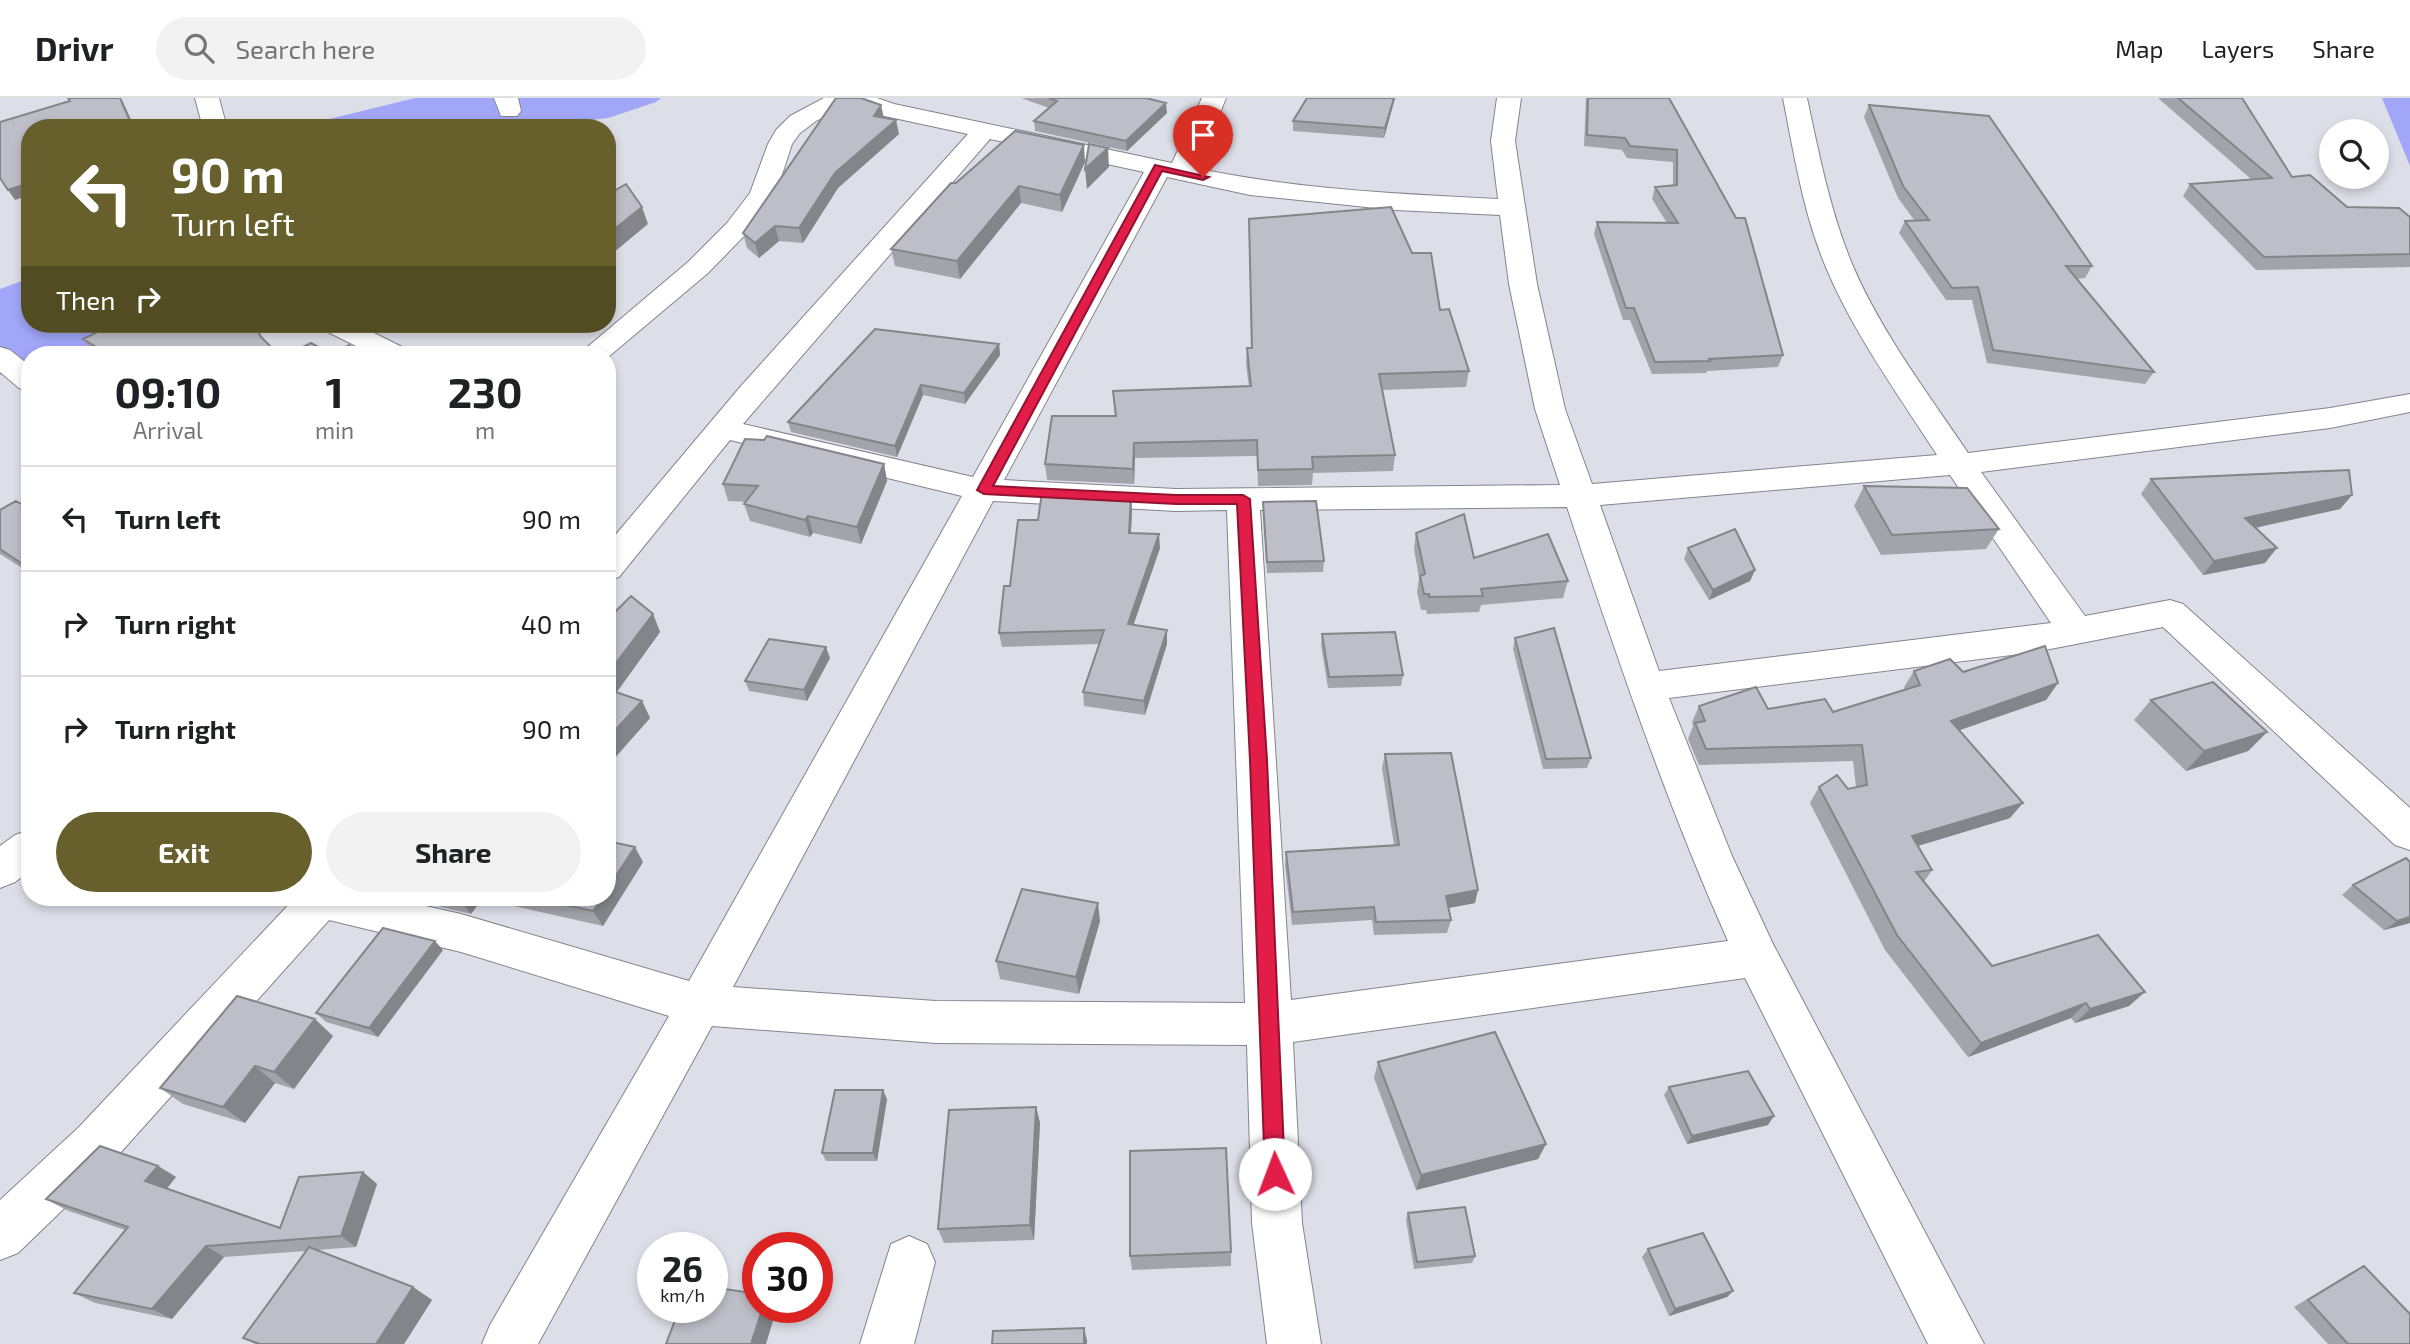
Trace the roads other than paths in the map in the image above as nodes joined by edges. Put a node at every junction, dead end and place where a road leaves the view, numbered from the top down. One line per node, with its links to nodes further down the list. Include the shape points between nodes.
1 (207, 98): 7 (street)
2 (844, 98): 13 (street, via 790,129 756,206 710,255)
3 (855, 98): 8 (street, via 888,110)
4 (1214, 98): 9 (street, via 1196,143)
5 (1509, 98): 10 (street, via 1503,141)
6 (1795, 98): 18 (street, via 1814,188 1839,265 1880,343)
7 (213, 119)
8 (985, 130): 9 (street); 17 (street)
9 (1170, 170): 10 (street, via 1315,196); 19 (street)
10 (1512, 208): 20 (street, via 1550,409)
11 (352, 333): 12 (street)
12 (378, 346)
13 (604, 346)
14 (0, 356): 15 (street)
15 (21, 374)
16 (2410, 403): 18 (street, via 2330,418)
17 (723, 429): 19 (street); 22 (street)
18 (1959, 464): 20 (street); 23 (street)
19 (984, 490): 21 (street); 31 (street)
20 (1580, 496): 21 (street); 24 (street)
21 (1243, 499): 32 (street)
22 (616, 557)
23 (2076, 631): 24 (street); 25 (street, via 2169,613)
24 (1646, 687): 30 (street, via 1711,856)
25 (2410, 833)
26 (21, 854): 27 (street)
27 (0, 870)
28 (315, 906): 33 (street, via 96,1144)
29 (350, 906): 31 (street, via 461,933)
30 (1757, 957): 32 (street); 38 (street)
31 (700, 1005): 32 (street, via 936,1022); 35 (street)
32 (1269, 1024): 37 (street, via 1277,1223)
33 (0, 1235)
34 (909, 1262): 36 (street)
35 (509, 1344)
36 (887, 1344)
37 (1294, 1344)
38 (1957, 1344)

